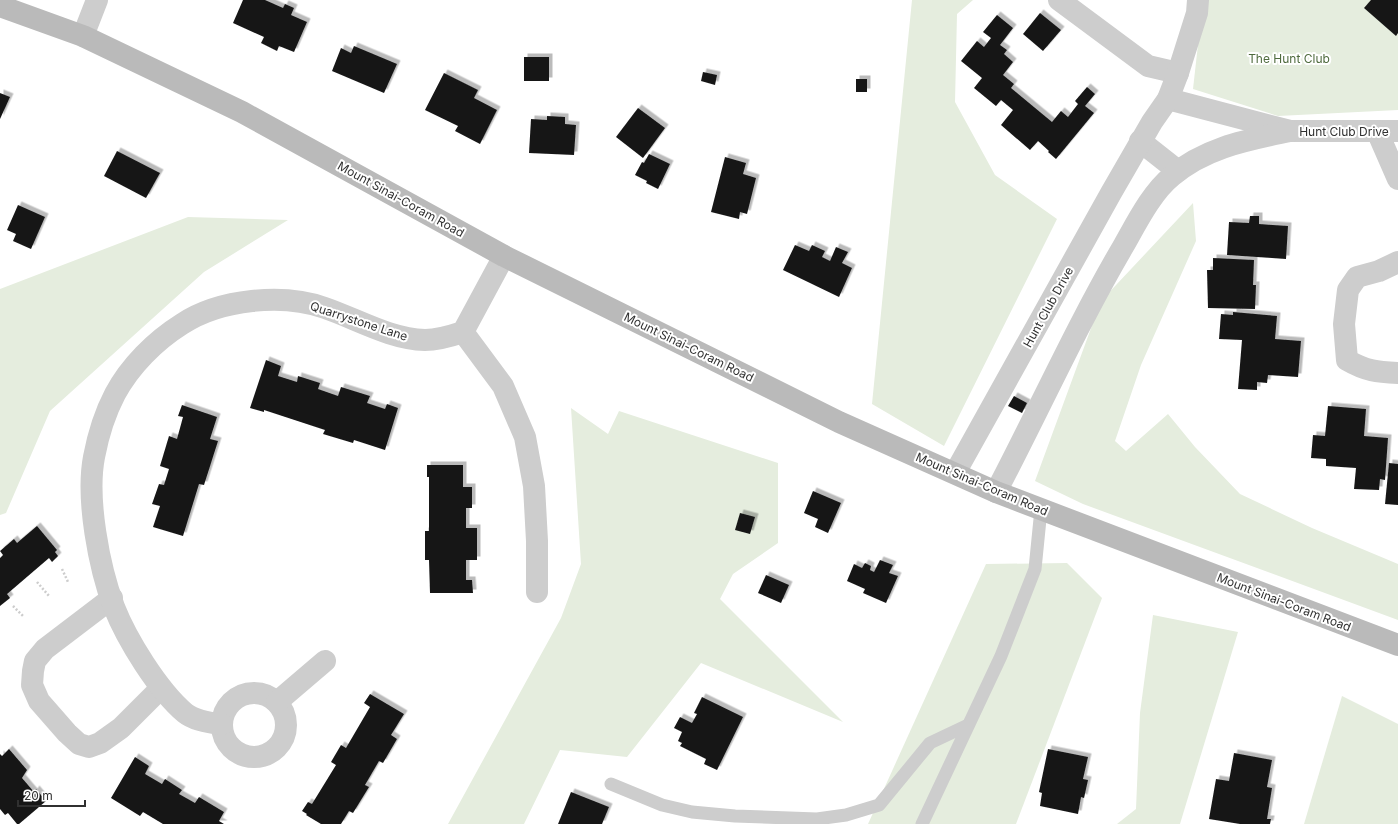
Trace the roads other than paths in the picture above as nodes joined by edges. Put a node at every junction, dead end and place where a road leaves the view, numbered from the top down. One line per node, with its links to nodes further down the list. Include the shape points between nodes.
1 (97, 0): 5 (street)
2 (1059, 0): 6 (street, via 1148,66)
3 (1198, 0): 6 (street, Hunt Club Drive, via 1197,13)
4 (0, 6): 5 (main road, Mount Sinai-Coram Road)
5 (83, 36): 13 (main road, Mount Sinai-Coram Road, via 242,112)
6 (1178, 74): 7 (street, Hunt Club Drive)
7 (1168, 99): 8 (street, Hunt Club Drive); 10 (street, Hunt Club Drive)
8 (1290, 131): 9 (street, Hunt Club Drive); 11 (street, Hunt Club Drive, via 1238,142 1213,151)
9 (1388, 131): 12 (street)
10 (1140, 142): 11 (street); 17 (street, Hunt Club Drive)
11 (1178, 171): 18 (street, Hunt Club Drive, via 1149,203 1108,273)
12 (1398, 179)
13 (504, 256): 15 (street); 17 (main road, Mount Sinai-Coram Road, via 839,422)
14 (1398, 262): 16 (street, via 1358,277 1348,290 1344,324 1347,360 1360,368)
15 (463, 332): 20 (street, via 503,386 525,437 534,486); 21 (street, Quarrystone Lane, via 445,338 425,340 402,336 323,307 286,300 227,306 183,323 133,368 115,394 103,424 94,458 94,525)
16 (1398, 373)
17 (955, 473): 18 (main road, Mount Sinai-Coram Road)
18 (996, 492): 19 (main road, Mount Sinai-Coram Road)
19 (1041, 509): 22 (main road, Mount Sinai-Coram Road); 27 (lane, via 1035,569 1001,656)
20 (536, 592)
21 (112, 598): 24 (street, Quarrystone Lane, via 135,650); 24 (street, via 44,649 35,661 32,685 39,701 67,733 79,744 89,747 100,744 121,728)
22 (1398, 645)
23 (325, 661): 25 (street)
24 (161, 688): 26 (street, Quarrystone Lane, via 186,715 204,722)
25 (278, 702): 26 (street, via 258,692 247,693 229,705 223,715); 26 (street, via 287,722 286,733 275,750 266,755 256,758 237,752 224,736)
26 (222, 724)
27 (968, 725): 28 (lane, via 930,744 879,805 846,815 817,818 692,812 662,805); 29 (lane)
28 (611, 784)
29 (922, 824)

